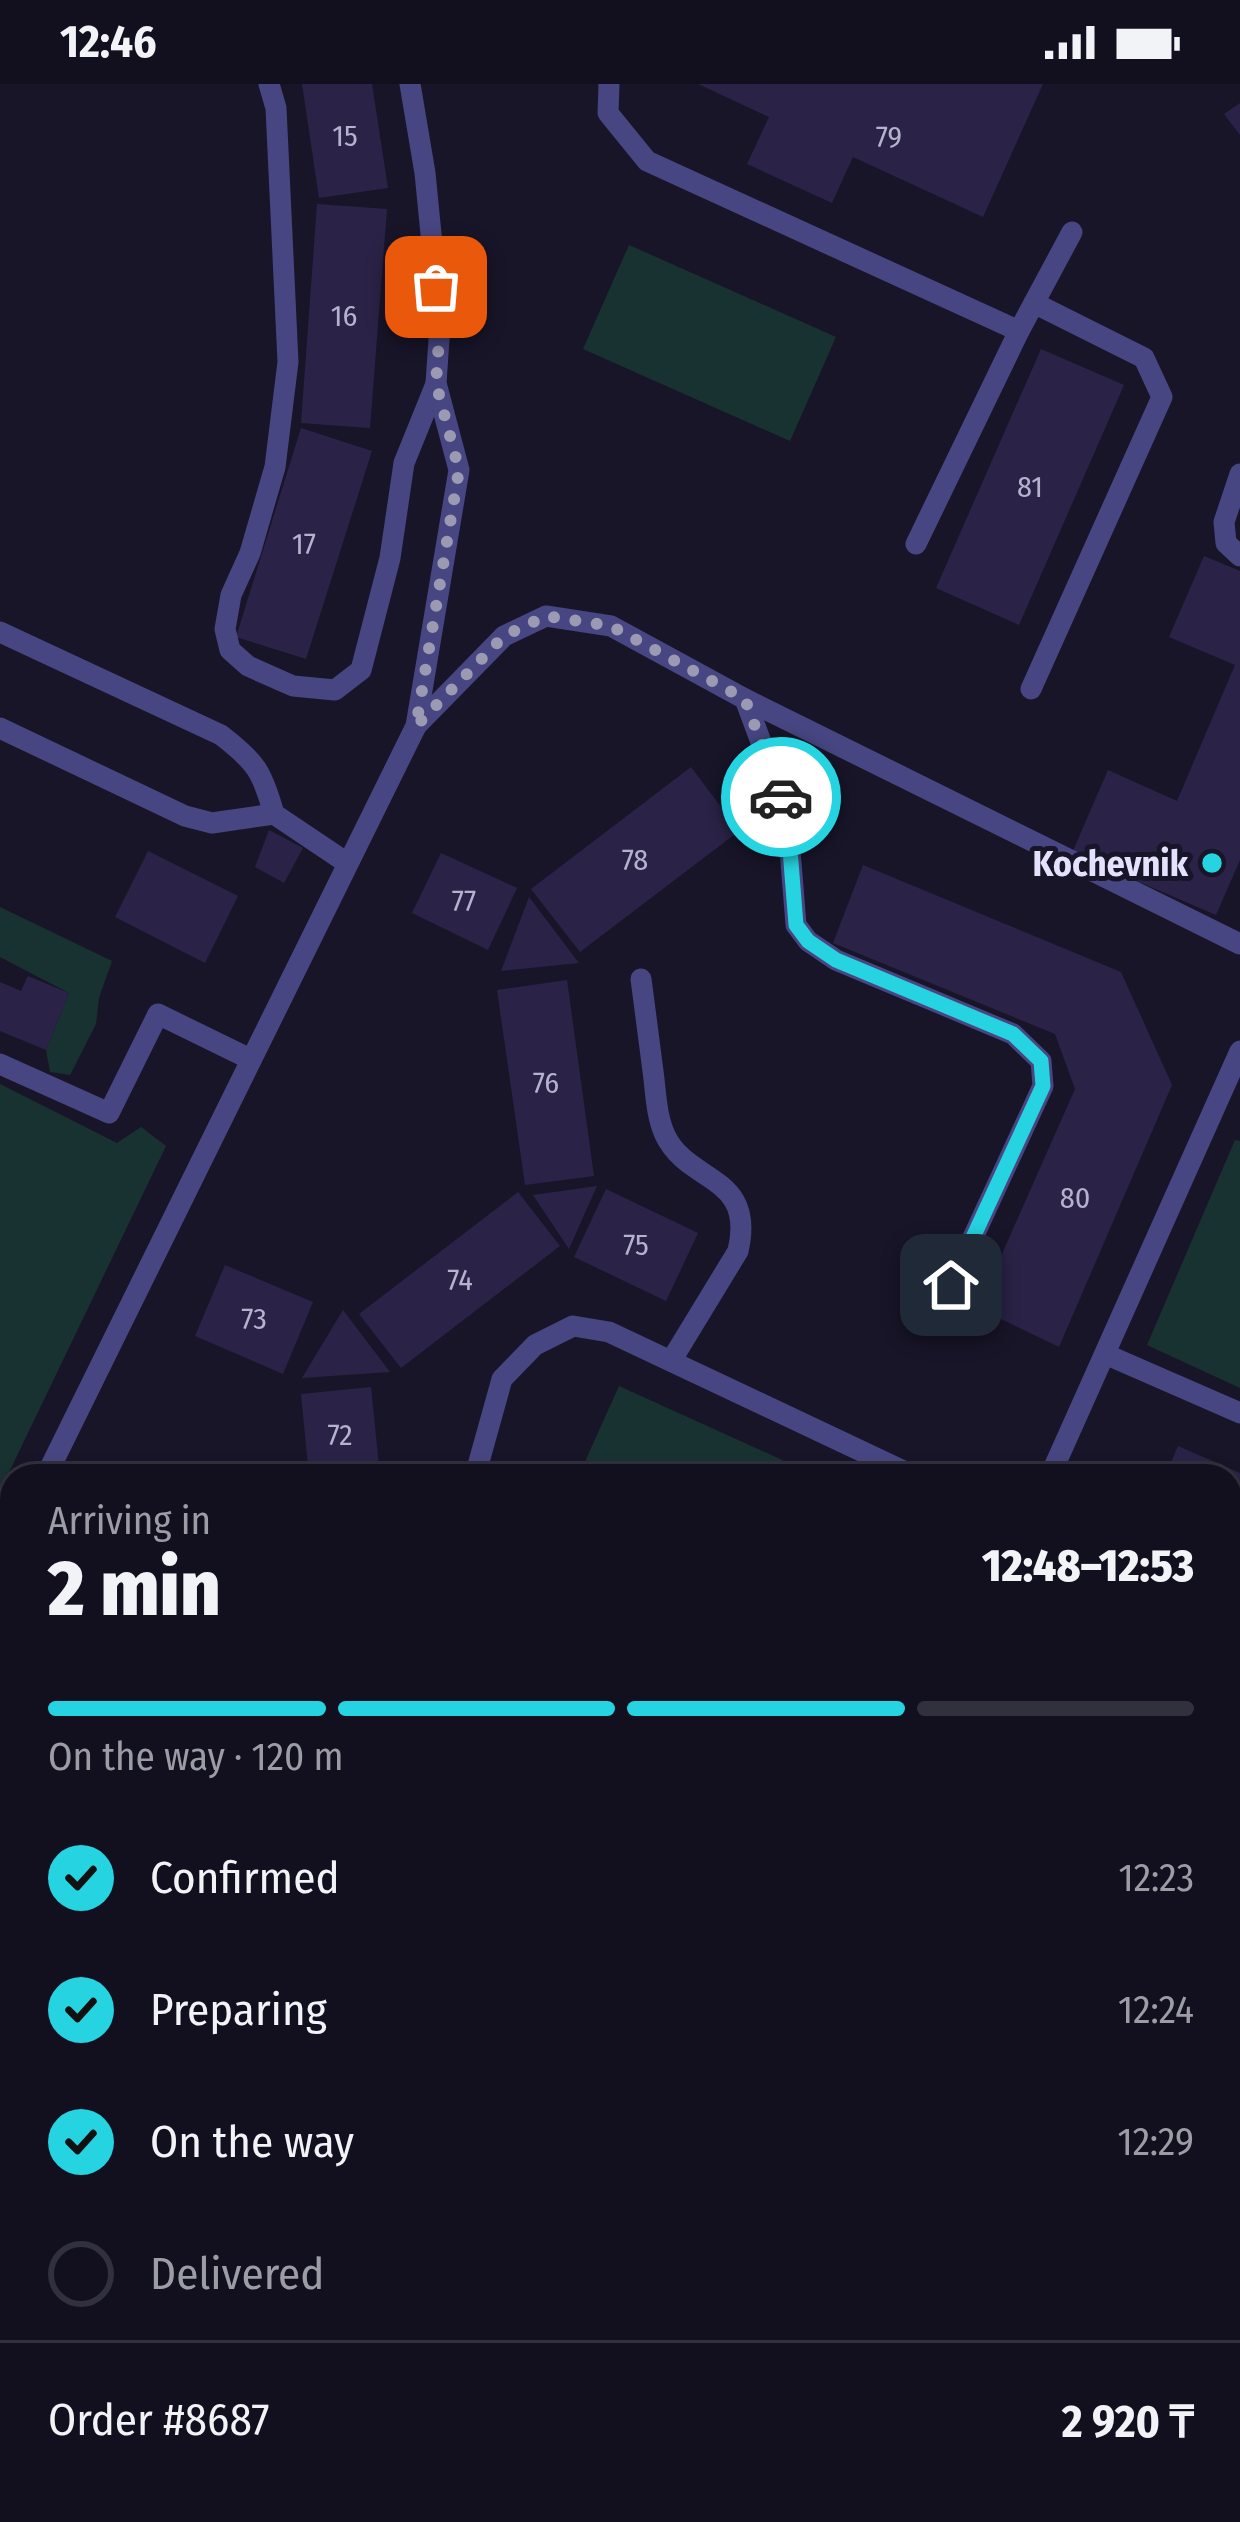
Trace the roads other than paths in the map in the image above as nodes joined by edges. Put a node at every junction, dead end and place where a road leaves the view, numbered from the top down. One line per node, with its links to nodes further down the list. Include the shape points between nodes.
1 (268, 84): 7 (lane, via 276,108 288,362 275,467 225,629 230,650 248,666 293,686 335,690 361,670 391,558 404,463)
2 (410, 84): 7 (lane, via 440,325)
3 (609, 84): 6 (lane, via 608,113 647,161)
4 (1072, 232): 5 (lane)
5 (1034, 303): 6 (lane); 12 (lane, via 1144,358 1162,397)
6 (1019, 331): 9 (lane)
7 (436, 383): 14 (lane, via 459,470)
8 (1240, 474): 10 (lane, via 1224,522 1226,543)
9 (916, 544)
10 (1240, 556)
11 (0, 632): 16 (lane, via 221,735 264,778)
12 (1031, 689)
13 (745, 699): 14 (lane, via 611,626 546,616 504,636); 18 (lane); 24 (lane, via 787,812 796,925 808,941 1013,1034 1041,1061 1043,1086)
14 (416, 726): 17 (lane)
15 (0, 728): 16 (lane, via 185,816 212,823)
16 (274, 814): 17 (lane)
17 (347, 863): 21 (lane)
18 (1240, 944)
19 (641, 979): 26 (lane, via 667,1140 725,1187 742,1232)
20 (1240, 1052): 23 (lane)
21 (250, 1059): 22 (lane, via 158,1014 109,1113); 28 (lane)
22 (0, 1064)
23 (1229, 1105): 25 (lane)
24 (951, 1285)
25 (1105, 1354): 27 (lane); 31 (lane)
26 (671, 1361): 29 (lane, via 609,1332 574,1326 535,1346 502,1379); 30 (lane)
27 (1240, 1413)
28 (52, 1464)
29 (478, 1464)
30 (889, 1464)
31 (1055, 1464)

